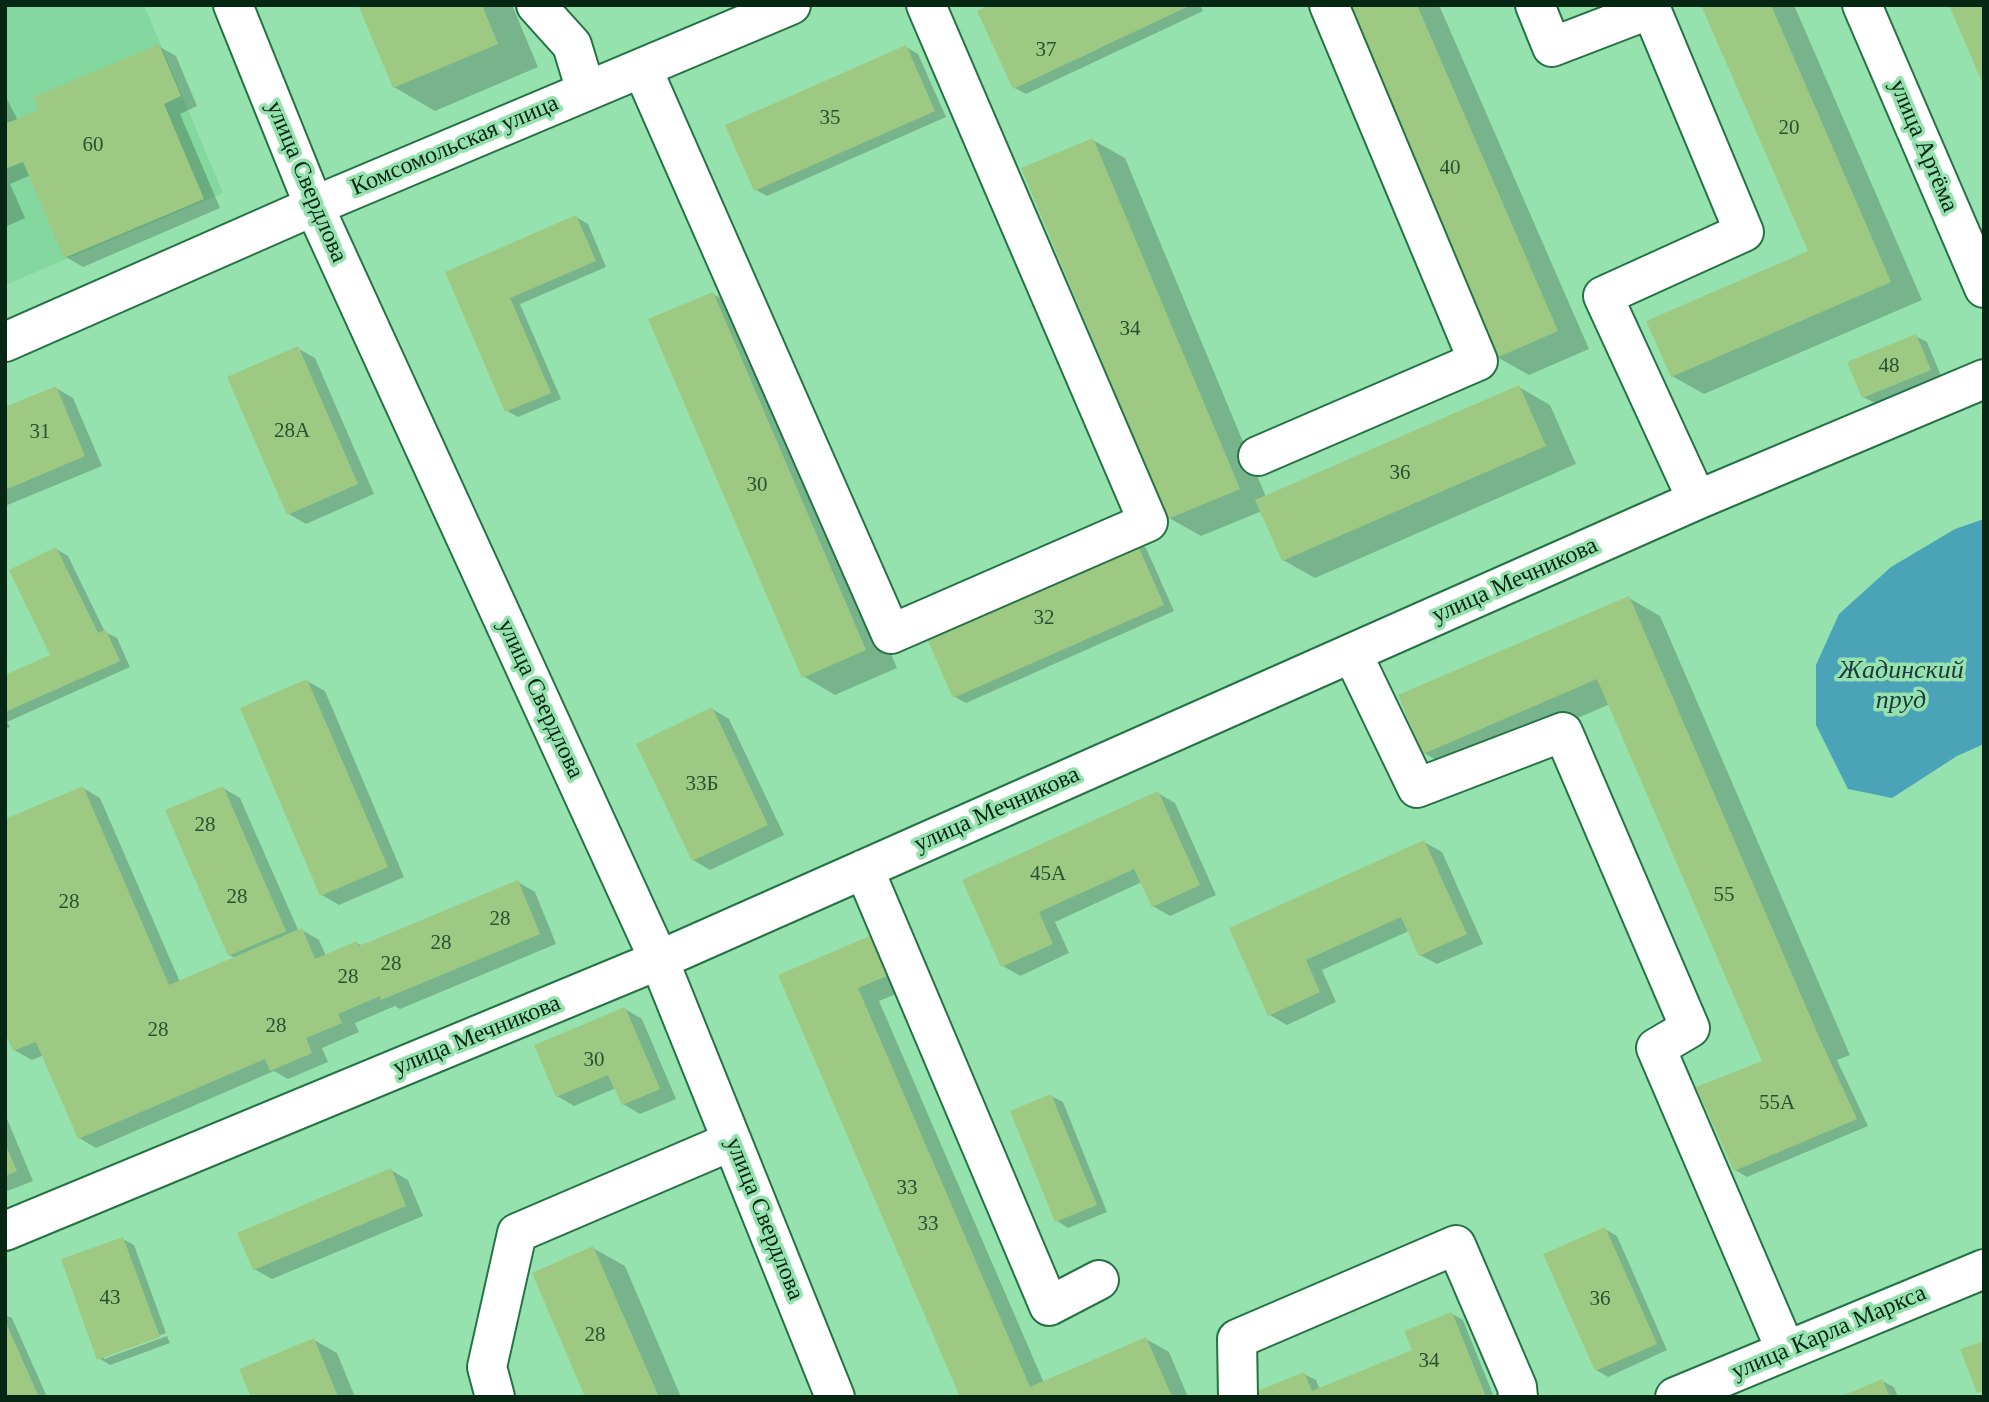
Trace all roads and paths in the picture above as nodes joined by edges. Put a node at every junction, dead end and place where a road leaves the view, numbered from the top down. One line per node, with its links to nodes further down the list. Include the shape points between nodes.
1 (233, 5): 10 (street, улица Свердлова)
2 (536, 5): 9 (street, via 572,45)
3 (791, 5): 8 (street, Комсомольская улица)
4 (926, 5): 8 (street, via 1148,522 891,634)
5 (1329, 5): 14 (street, via 1478,361)
6 (1535, 5): 15 (street, via 1552,47 1650,9 1744,232 1603,296)
7 (1862, 5): 11 (street, улица Артёма)
8 (642, 68): 9 (street, Комсомольская улица)
9 (586, 91): 10 (street, Комсомольская улица)
10 (314, 206): 12 (street, Комсомольская улица); 18 (street, улица Свердлова)
11 (1984, 288)
12 (5, 342)
13 (1984, 379): 15 (street, улица Мечникова)
14 (1258, 456)
15 (1697, 500): 16 (street, улица Мечникова)
16 (1352, 653): 17 (street, улица Мечникова); 23 (street, via 1417,788 1563,732 1690,1028 1656,1048)
17 (864, 869): 18 (street, улица Мечникова); 22 (street, via 1049,1306)
18 (659, 960): 19 (street, улица Свердлова); 20 (street, улица Мечникова)
19 (732, 1141): 25 (street, via 517,1233 487,1367); 26 (street, улица Свердлова)
20 (5, 1231)
21 (1984, 1269): 23 (street, улица Карла Маркса)
22 (1099, 1280)
23 (1786, 1351): 24 (street, улица Карла Маркса)
24 (1731, 1386): 29 (street, улица Карла Маркса)
25 (495, 1397)
26 (835, 1397)
27 (1238, 1397): 28 (street, via 1237,1339 1456,1245)
28 (1518, 1397)
29 (1675, 1397)

